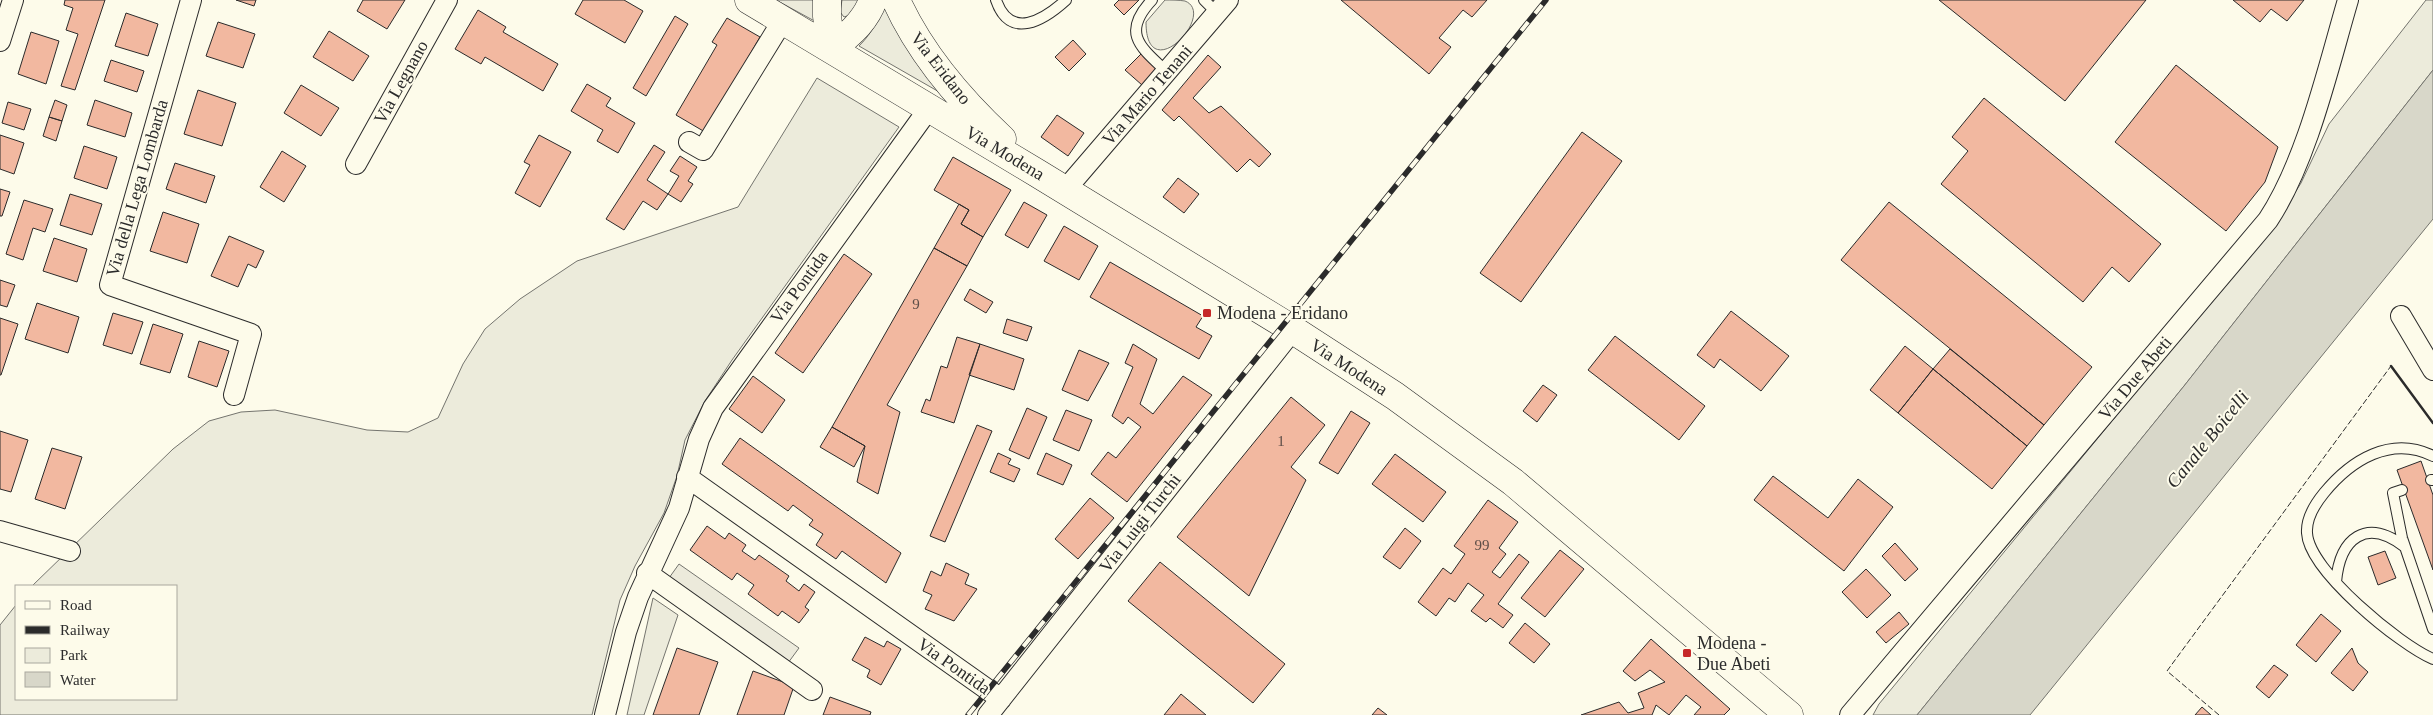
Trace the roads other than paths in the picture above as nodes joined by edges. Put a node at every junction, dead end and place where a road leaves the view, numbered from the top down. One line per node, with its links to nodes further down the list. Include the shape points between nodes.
1 (13, 0): 14 (street)
2 (191, 0): 25 (street, Via della Lega Lombarda, via 110,285 251,334)
3 (447, 0): 19 (street, Via Legnano)
4 (749, 0): 13 (main road, Via Modena)
5 (827, 0): 15 (main road)
6 (873, 0): 15 (main road, via 869,12 846,38)
7 (896, 0): 20 (main road, Via Eridano, via 909,29 942,75 985,124)
8 (996, 0): 9 (lane, via 1005,15 1016,22 1028,24 1050,15)
9 (1066, 0)
10 (1152, 0): 16 (lane, via 1138,18 1136,36 1140,47)
11 (2348, 0): 41 (street, Via Due Abeti, via 2298,159 2268,220)
12 (1216, 4): 16 (street, Via Mario Tenani)
13 (783, 20): 15 (main road, Via Modena); 18 (street, via 703,150)
14 (0, 41)
15 (831, 48): 17 (main road, Via Modena)
16 (1167, 72): 21 (street, Via Mario Tenani)
17 (930, 107): 20 (main road, Via Modena); 27 (street, Via Pontida, via 714,408 699,439)
18 (689, 142)
19 (356, 164)
20 (1037, 173): 21 (main road, Via Modena)
21 (1065, 190): 23 (main road, Via Modena)
22 (2401, 316): 24 (street)
23 (1292, 331): 37 (street, Via Luigi Turchi); 38 (main road, Via Modena, via 1394,396 1513,482)
24 (2433, 370)
25 (234, 395)
26 (2433, 456): 33 (lane, via 2412,448 2383,450 2346,469 2319,500 2310,514 2307,534 2314,556)
27 (687, 477): 32 (street, Via Pontida, via 679,508); 37 (street, Via Pontida)
28 (2402, 490): 30 (lane, via 2393,493)
29 (0, 531): 31 (street)
30 (2405, 547): 33 (lane, via 2385,534 2354,538 2341,554); 34 (lane)
31 (70, 551)
32 (647, 573): 36 (street); 39 (street, Via Pontida, via 626,632)
33 (2336, 582): 35 (lane, via 2411,647)
34 (2433, 629)
35 (2433, 659)
36 (812, 690)
37 (1001, 699): 40 (street, Via Luigi Turchi)
38 (1779, 713)
39 (605, 715)
40 (988, 715)
41 (1850, 715)

